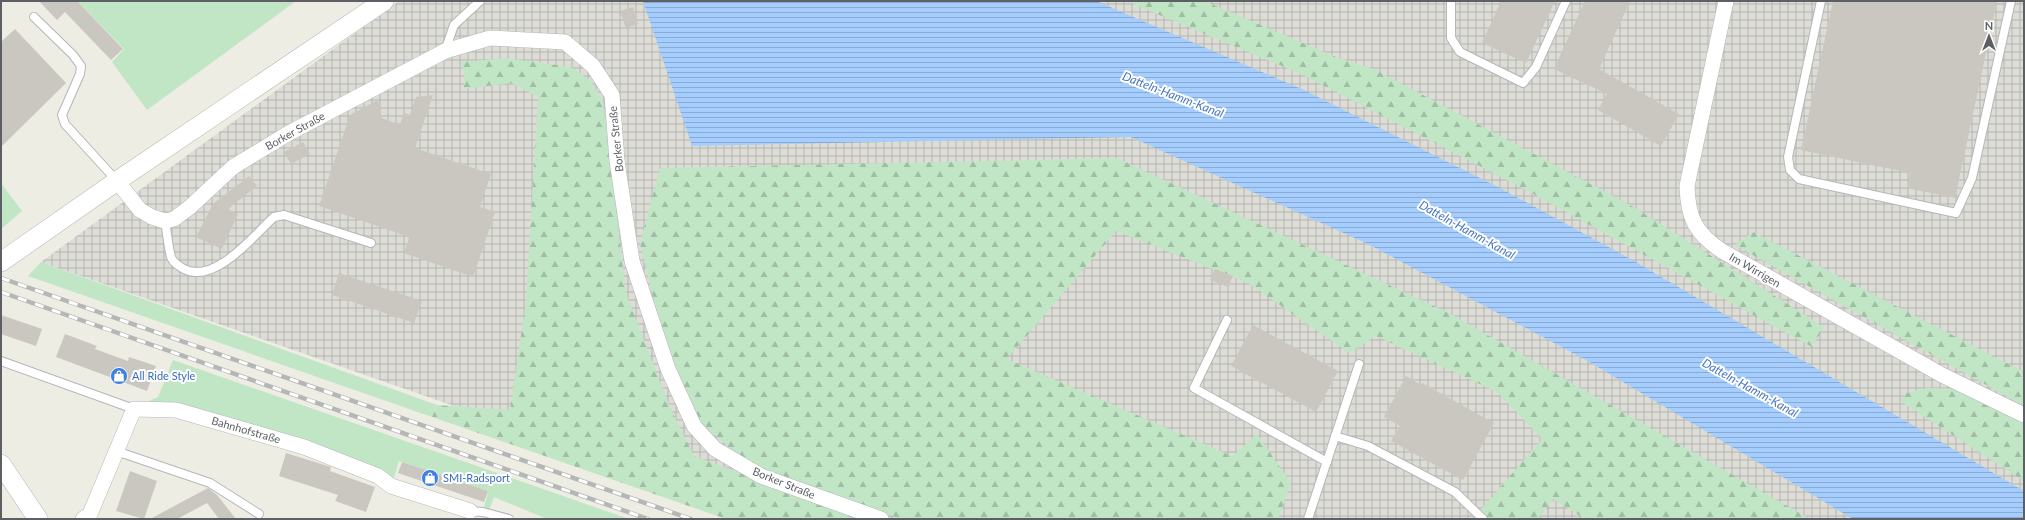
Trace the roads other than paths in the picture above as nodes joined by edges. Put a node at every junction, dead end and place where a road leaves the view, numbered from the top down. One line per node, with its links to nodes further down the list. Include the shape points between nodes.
1 (384, 1): 10 (street)
2 (480, 1): 9 (lane, via 454,25)
3 (1450, 1): 4 (lane, via 1451,38 1460,52 1524,83 1536,67)
4 (1566, 1)
5 (1726, 1): 18 (street, Im Wirrigen, via 1687,186 1691,216 1697,229 1706,240 1722,251 1821,308 1942,375)
6 (1821, 1): 7 (lane, via 1788,157 1790,170 1799,179 1956,213 1972,178)
7 (2011, 1)
8 (34, 17): 10 (lane, via 74,55 81,66 62,115 65,124)
9 (445, 51): 11 (street, Borker Straße, via 282,137 233,167 190,207 174,219); 28 (street, Borker Straße, via 490,38 565,42 593,66 612,95 617,161 632,261 668,369 694,426 715,449 761,476)
10 (117, 181): 11 (street, via 140,210); 13 (street)
11 (165, 221): 12 (lane, via 171,258 177,265 199,272 212,270 224,263 274,217 284,215)
12 (371, 243)
13 (1, 262)
14 (1227, 320): 21 (lane, via 1194,388)
15 (1, 361): 17 (lane)
16 (1359, 364): 19 (lane)
17 (134, 409): 20 (street); 23 (street, Bahnhofstraße, via 176,410 304,447 378,476 391,486)
18 (2024, 415)
19 (1335, 436): 21 (lane); 30 (lane, via 1368,446 1455,492)
20 (116, 450): 24 (lane, via 210,483); 26 (street, via 90,514)
21 (1327, 462): 29 (lane)
22 (1, 464): 25 (street)
23 (470, 511): 27 (lane)
24 (259, 514)
25 (38, 519)
26 (83, 519)
27 (509, 519)
28 (881, 519)
29 (1308, 519)
30 (1483, 519)

